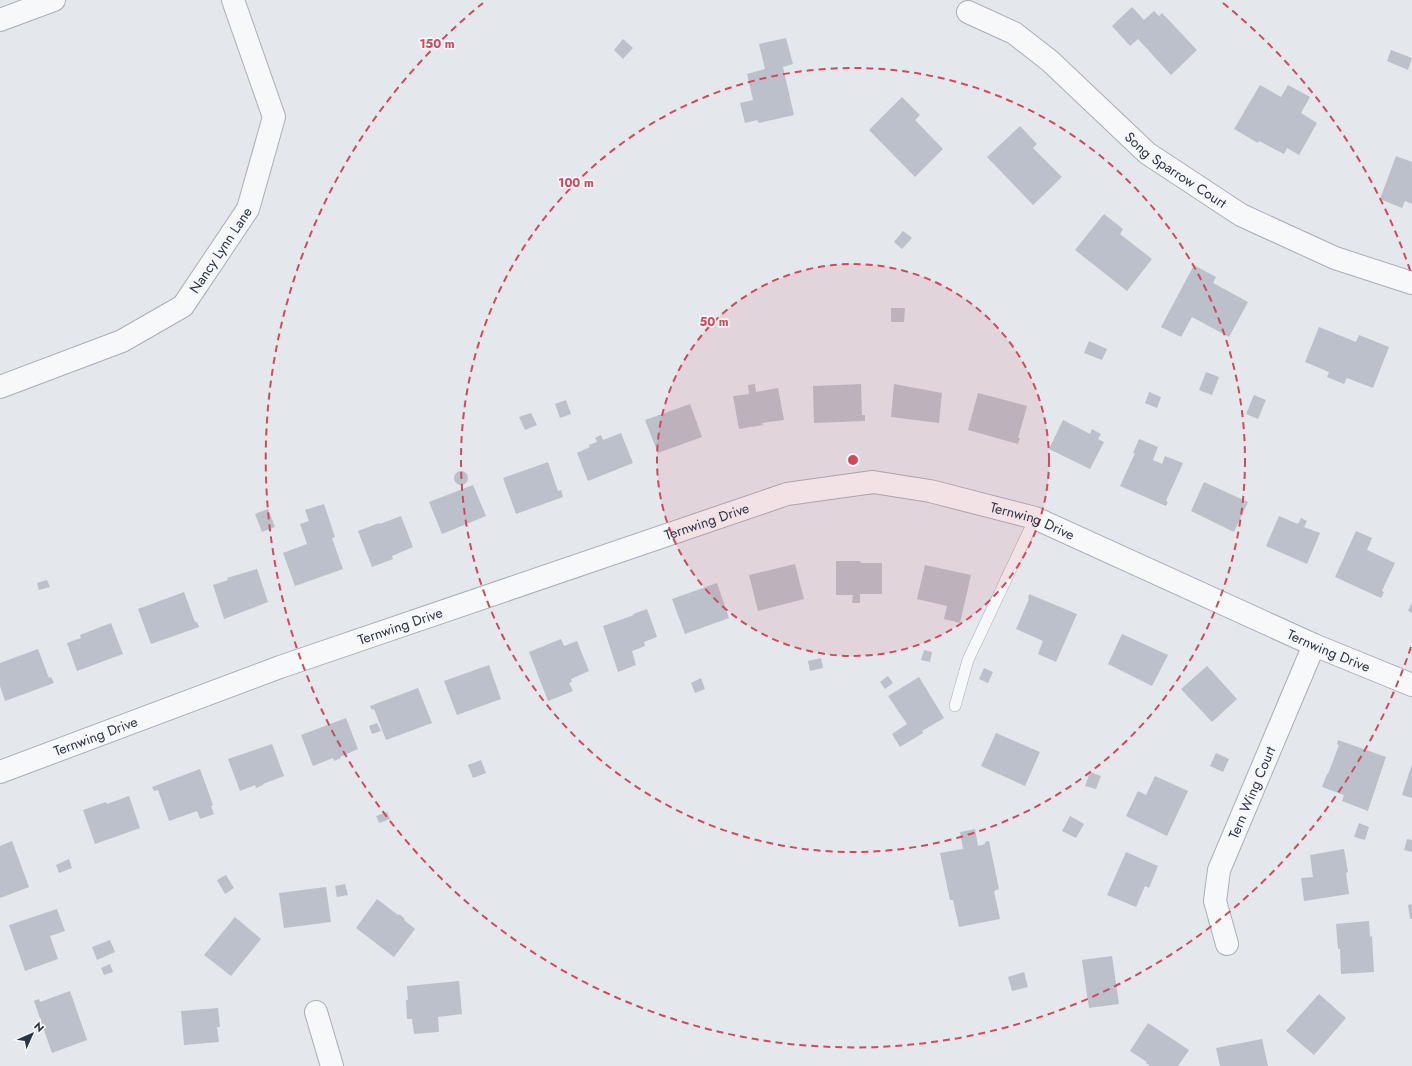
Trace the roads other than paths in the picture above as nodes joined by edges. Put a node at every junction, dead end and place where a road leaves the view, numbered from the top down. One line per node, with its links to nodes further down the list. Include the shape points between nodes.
1 (54, 0): 4 (street)
2 (233, 0): 6 (street, Nancy Lynn Lane, via 274,117 248,209 183,306 122,341)
3 (968, 12): 5 (street, Song Sparrow Court, via 1014,33 1050,61 1147,153 1241,215 1335,258)
4 (0, 20)
5 (1412, 283)
6 (0, 387)
7 (1035, 518): 8 (street, Ternwing Drive); 10 (lane, via 968,660); 11 (street, Ternwing Drive, via 930,491 873,482 787,494 280,667)
8 (1314, 645): 9 (street, Ternwing Drive); 12 (street, Tern Wing Court, via 1219,870 1215,901)
9 (1412, 685)
10 (955, 706)
11 (0, 772)
12 (1227, 944)
13 (316, 1012): 14 (street)
14 (332, 1066)

